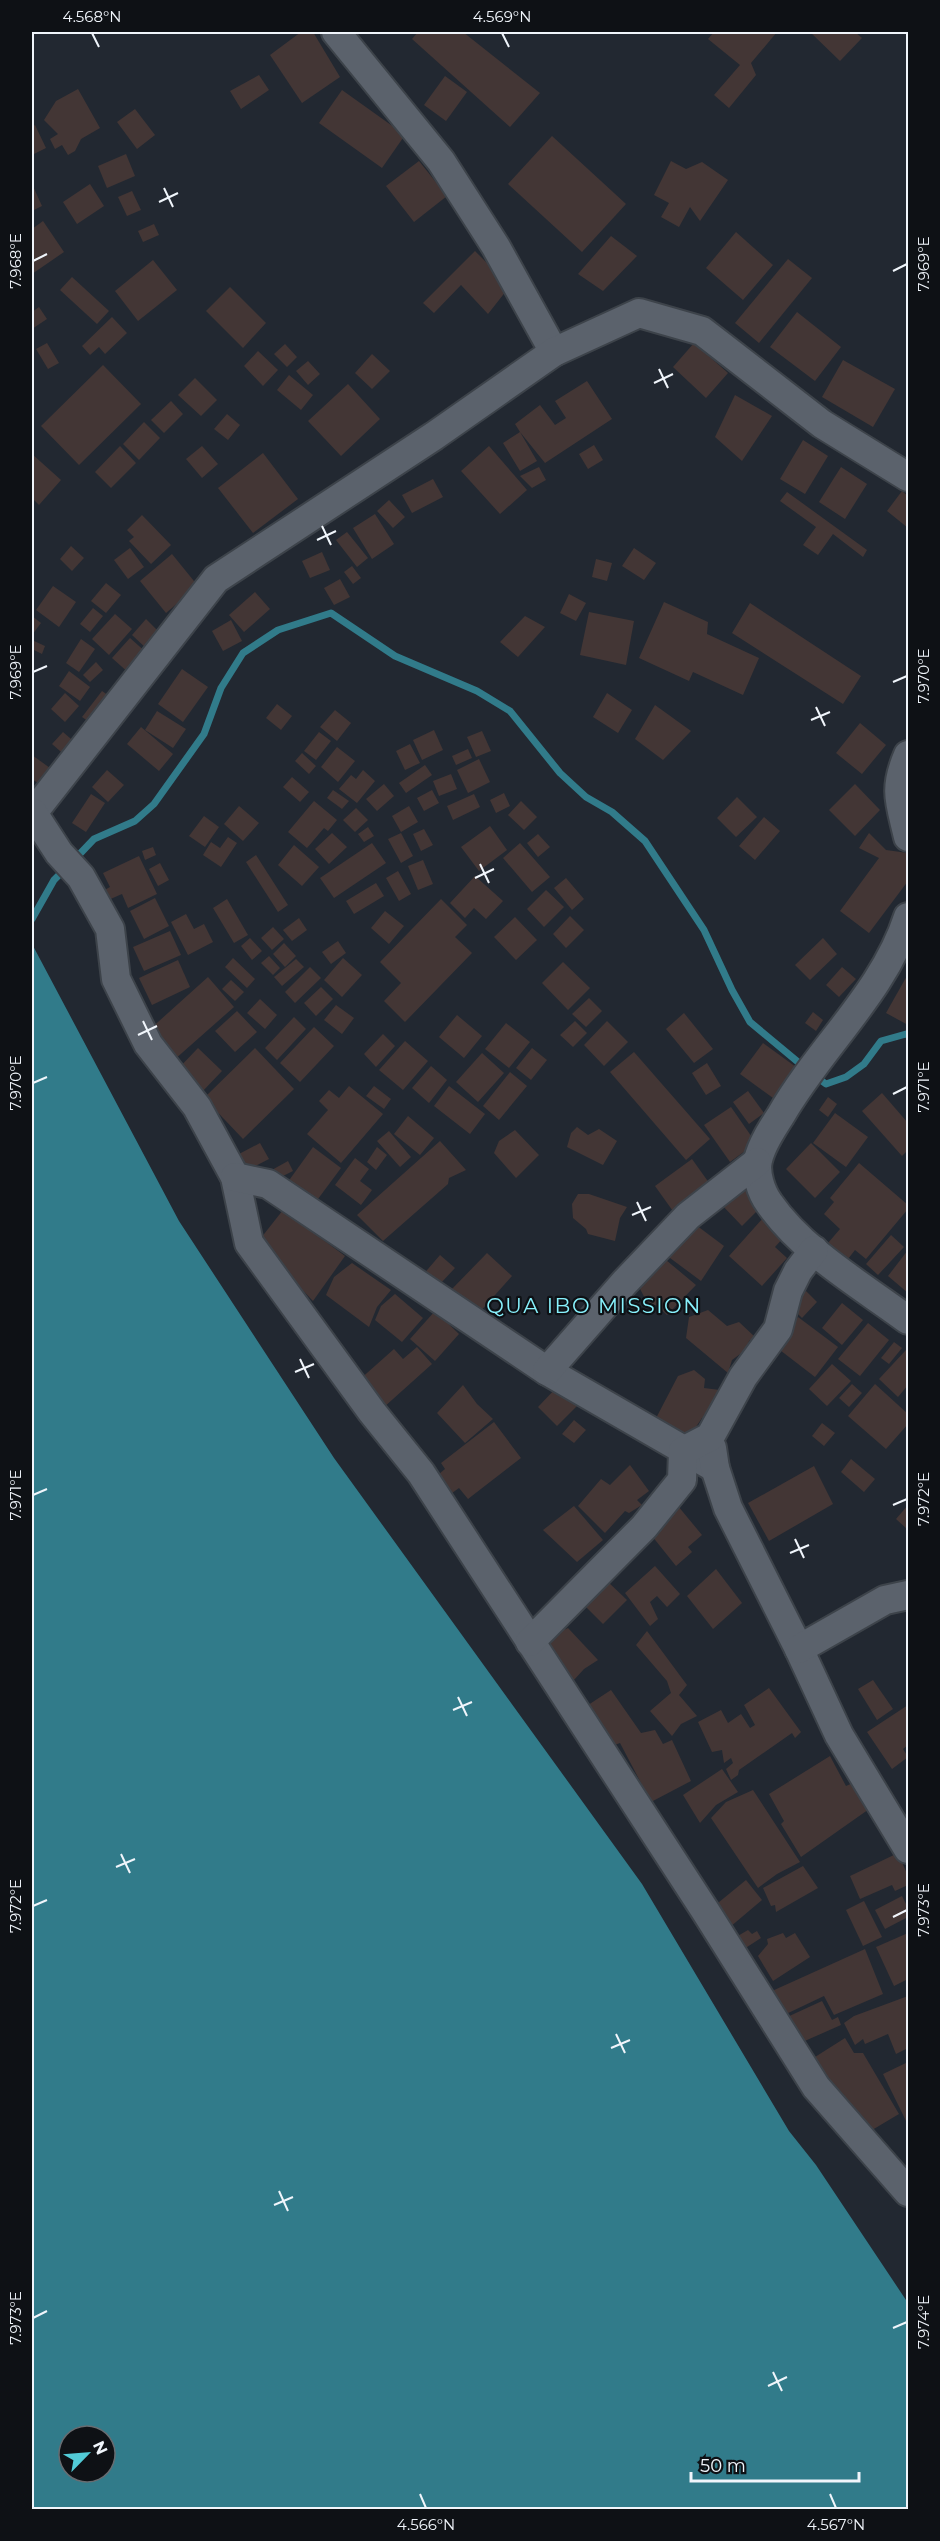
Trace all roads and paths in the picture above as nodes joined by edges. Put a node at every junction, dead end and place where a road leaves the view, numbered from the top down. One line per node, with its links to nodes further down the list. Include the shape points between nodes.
1 (336, 32): 2 (street, via 441,161 496,247)
2 (554, 352): 3 (street, via 639,313 702,331 822,424); 5 (street, via 216,579)
3 (909, 477)
4 (909, 755): 6 (street, via 898,791)
5 (32, 813): 9 (street, via 81,877 110,929 116,979 148,1044 197,1107)
6 (909, 837)
7 (906, 935): 8 (street, via 800,1083)
8 (757, 1162): 10 (street, via 759,1182 767,1201); 12 (street, via 688,1216)
9 (236, 1177): 12 (street, via 268,1184); 17 (street, via 249,1243 421,1473)
10 (814, 1250): 11 (street); 13 (street, via 788,1291 778,1329 743,1377)
11 (909, 1320)
12 (547, 1371): 14 (street)
13 (710, 1437): 14 (street); 15 (street)
14 (683, 1451): 15 (street); 17 (street, via 682,1480 651,1520)
15 (715, 1467): 18 (street, via 728,1508)
16 (909, 1595): 18 (street, via 885,1600)
17 (530, 1642): 20 (street, via 816,2087)
18 (799, 1649): 19 (street, via 839,1735)
19 (909, 1849)
20 (909, 2192)

